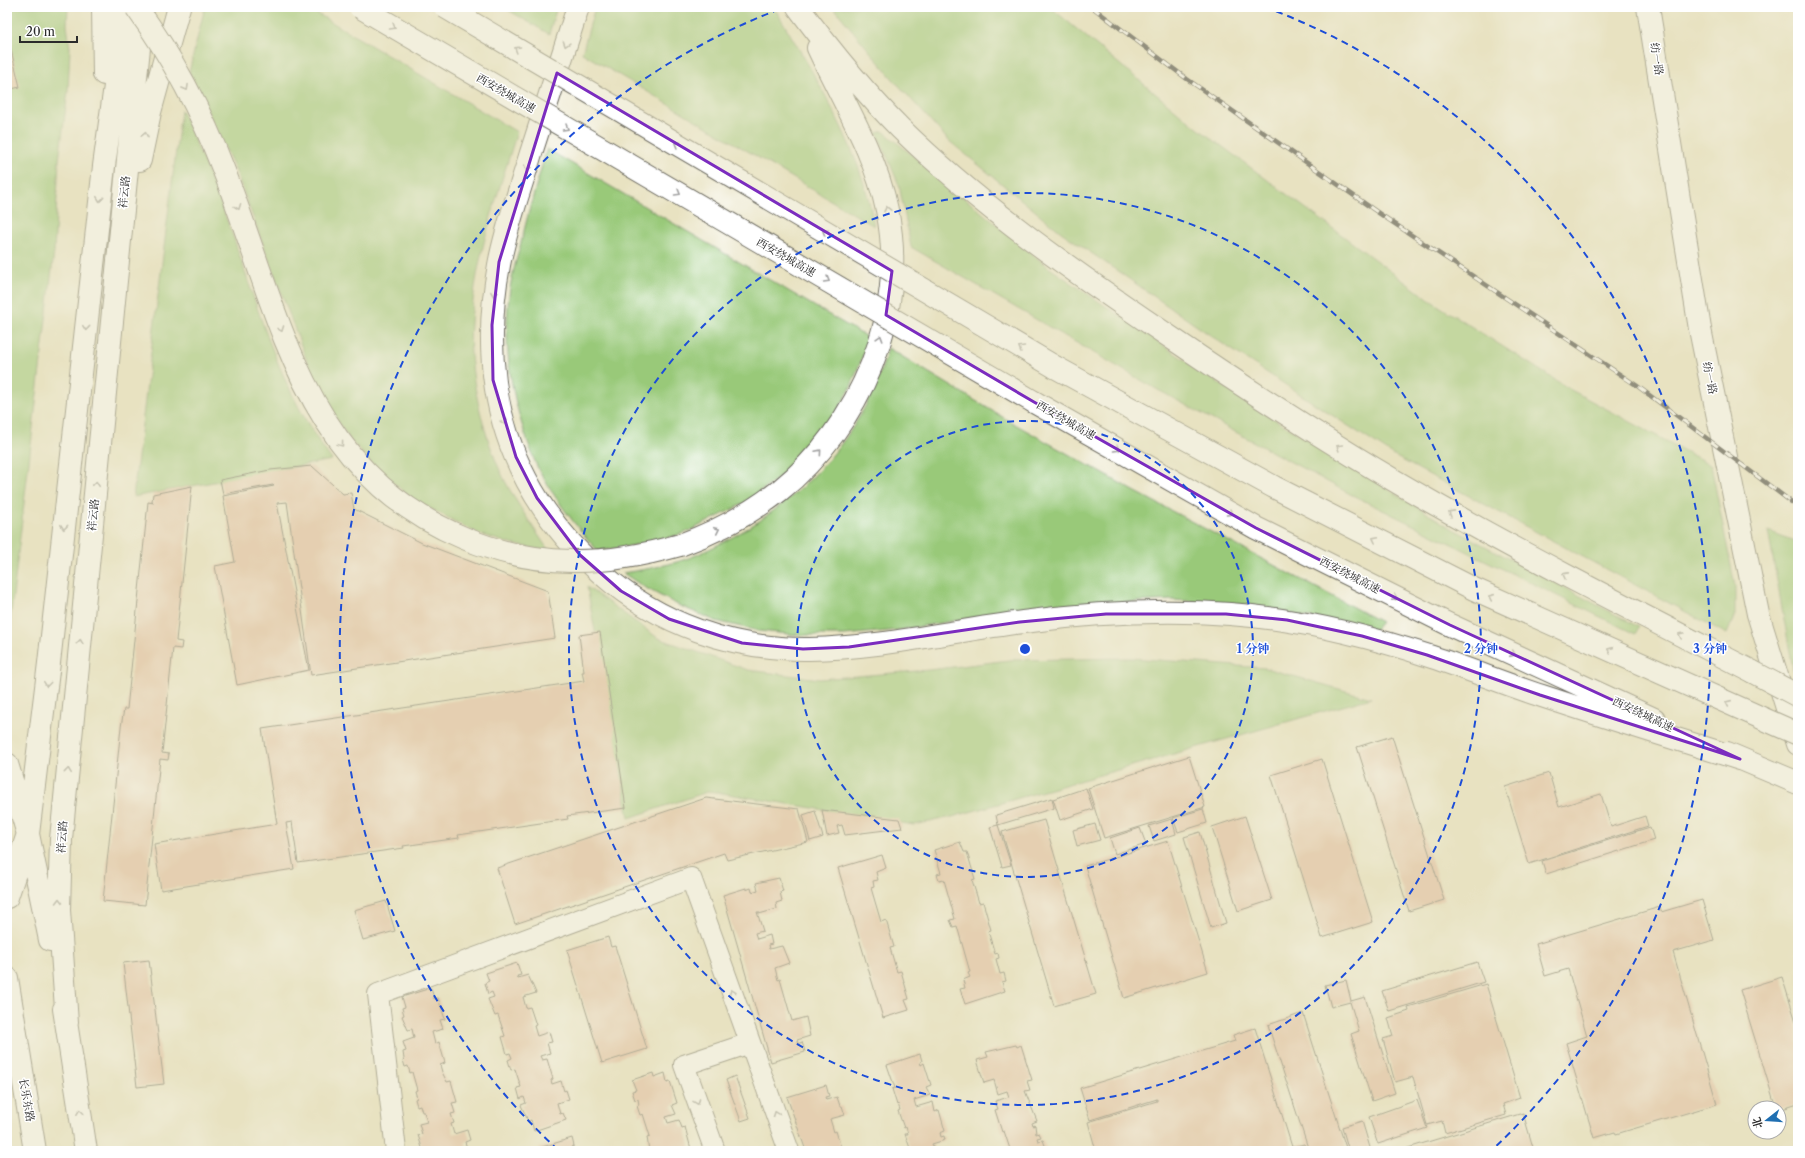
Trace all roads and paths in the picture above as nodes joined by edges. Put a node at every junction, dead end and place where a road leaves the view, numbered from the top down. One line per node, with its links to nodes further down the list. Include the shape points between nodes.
1 (103, 7): 11 (main road)
2 (123, 7): 11 (main road, 祥云路)
3 (136, 7): 9 (main road, one-way to 9, bridge, via 184,83 209,134 283,334 311,397 358,465 393,497 433,524 485,547 546,560 580,562 627,558 680,544 720,528 749,512 779,491 818,453 831,438 866,377 880,339 892,282 890,235 882,188 859,130)
4 (143, 7): 12 (main road, 祥云路)
5 (179, 7): 12 (main road, one-way to 5, via 147,125)
6 (360, 7): 16 (main road, 西安绕城高速, one-way to 16, bridge, via 1034,402 1256,528 1450,625)
7 (445, 7): 14 (main road, one-way to 7, bridge, via 1474,589 1274,487 1055,368)
8 (578, 7): 16 (main road, one-way to 16, via 499,262 492,325 493,380 516,457 537,498 580,555 635,600 669,619 719,637 764,647 784,648 849,647 1020,622 1134,612 1226,614 1287,620 1362,636 1426,655 1540,695)
9 (798, 7): 13 (main road, one-way to 9, bridge, via 1434,503 1317,434 1120,303 1045,249 941,166 861,87)
10 (1648, 7): 15 (main road, 纺一路, via 1700,329 1758,614)
11 (104, 166): 19 (main road, 祥云路, one-way to 19)
12 (117, 269): 22 (main road, 祥云路, one-way to 12, via 59,910 61,839)
13 (1798, 696)
14 (1798, 734)
15 (1798, 744)
16 (1740, 759): 18 (main road, 西安绕城高速)
17 (7, 764): 19 (main road)
18 (1798, 783)
19 (28, 834): 20 (main road, 祥云路); 22 (main road)
20 (7, 896)
21 (7, 978): 24 (main road, 长乐东路)
22 (67, 1024): 25 (main road, one-way to 22)
23 (750, 1043): 26 (street, one-way to 26, via 691,878 378,994); 27 (street, one-way to 27, via 684,1065); 28 (street, one-way to 23)
24 (35, 1151)
25 (86, 1151)
26 (396, 1151)
27 (715, 1151)
28 (789, 1151)

